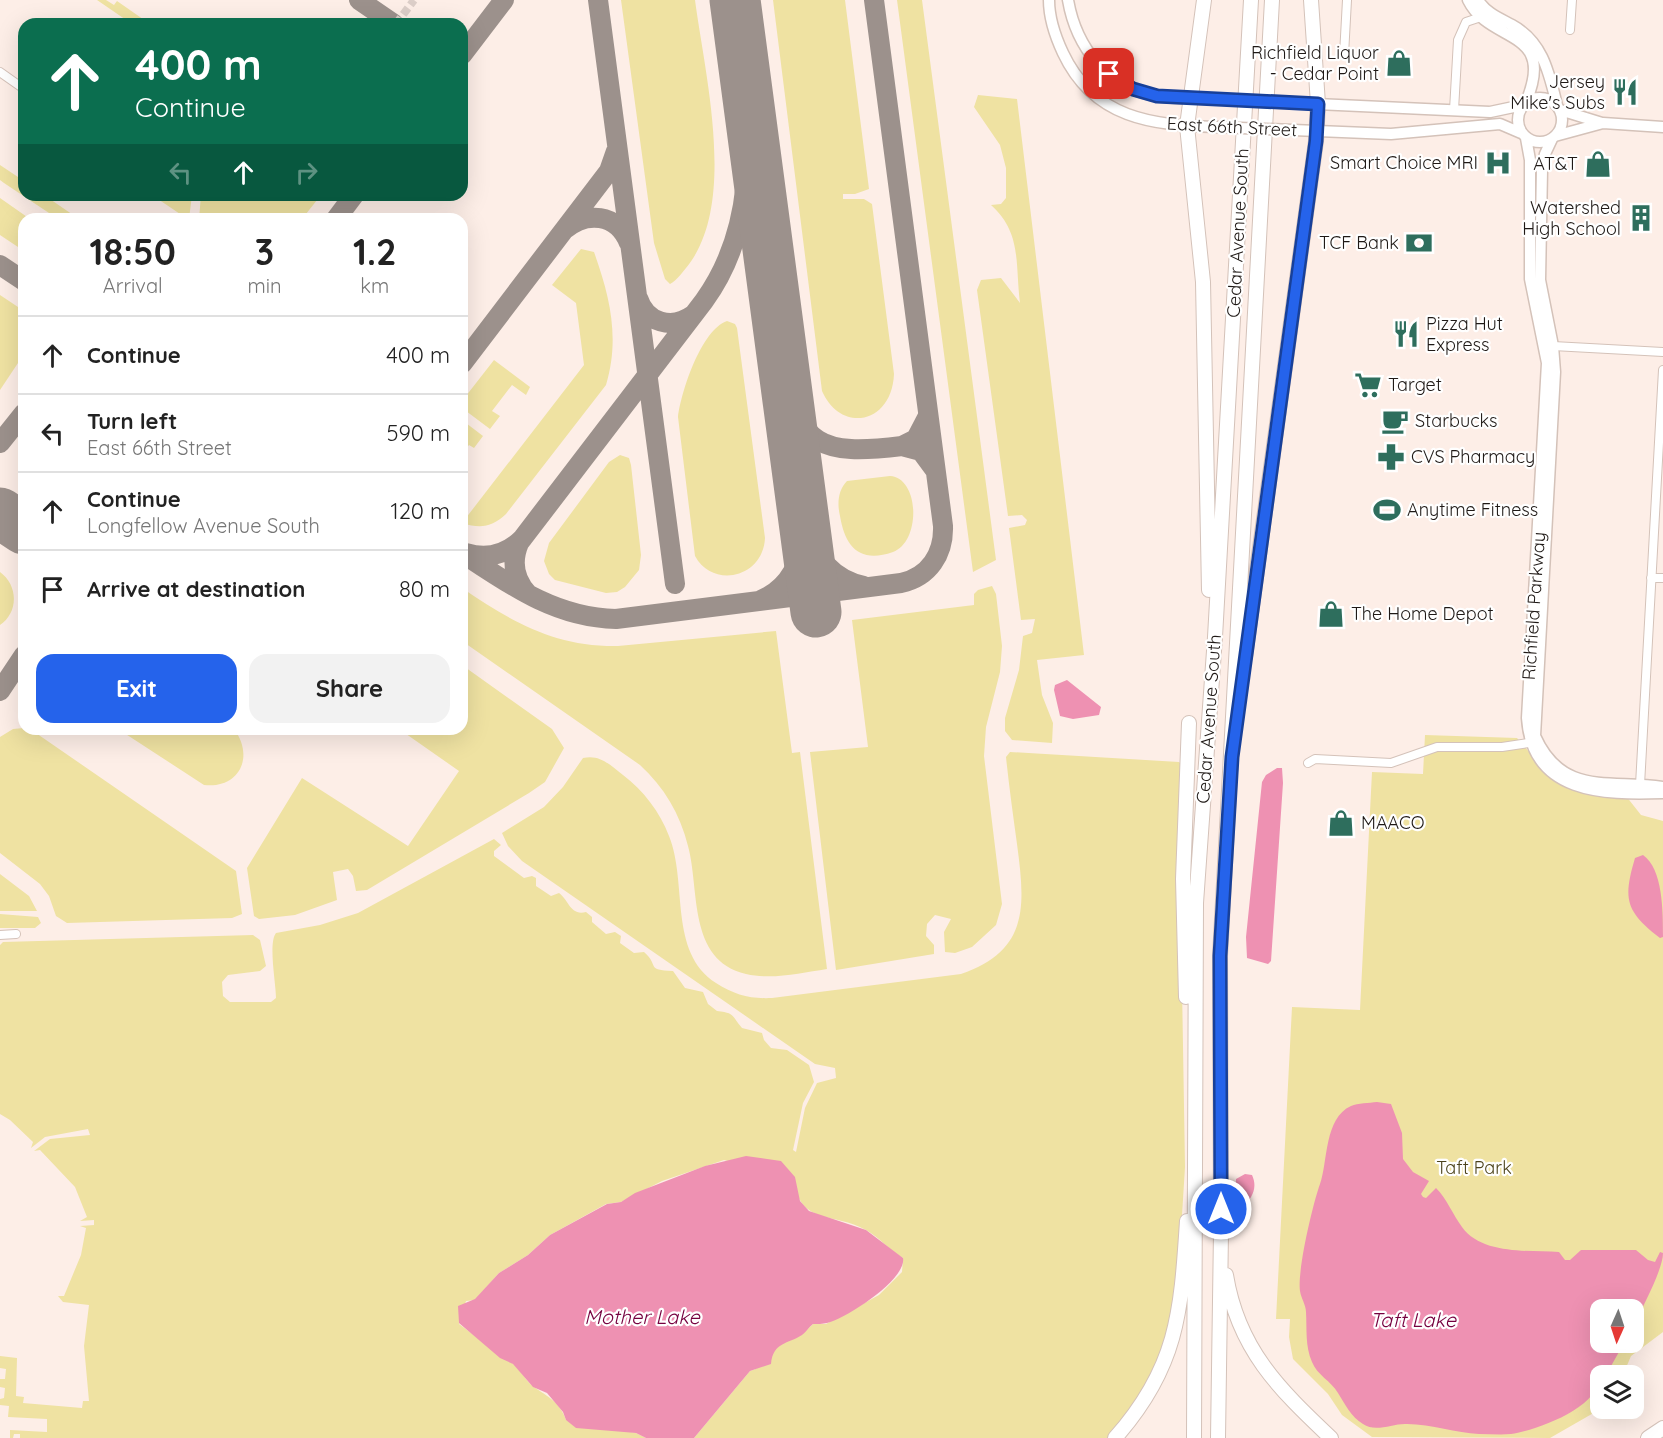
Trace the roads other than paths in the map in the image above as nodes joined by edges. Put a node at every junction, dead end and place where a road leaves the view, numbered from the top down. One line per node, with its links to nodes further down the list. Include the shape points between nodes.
1 (1049, 0): 22 (street, East 66th Street, via 1055,35 1069,66 1087,89 1111,107 1141,120)
2 (1068, 0): 16 (street, East 66th Street, via 1076,29 1090,56 1109,74 1145,93)
3 (1204, 0): 16 (highway)
4 (1251, 0): 36 (highway, Cedar Avenue South)
5 (1272, 0): 37 (highway, Cedar Avenue South)
6 (1311, 0): 18 (highway)
7 (1347, 0): 13 (street)
8 (1468, 0): 11 (street)
9 (1478, 0): 19 (street, via 1490,14 1525,33 1538,47)
10 (1572, 0): 12 (street)
11 (1481, 17): 17 (street, via 1511,34 1529,51 1534,62 1534,81); 20 (street, via 1466,22 1458,40)
12 (1570, 30)
13 (1344, 55)
14 (0, 72): 15 (street)
15 (18, 85)
16 (1189, 98): 18 (street, East 66th Street, bridge); 22 (highway)
17 (1525, 103): 19 (street, via 1539,97); 20 (street, East 66th Street, via 1497,112); 25 (street, via 1517,118)
18 (1318, 104): 20 (street, East 66th Street); 24 (highway)
19 (1558, 108): 21 (street); 26 (street, via 1562,124)
20 (1454, 110)
21 (1603, 123): 23 (street); 26 (street)
22 (1187, 126): 24 (street, East 66th Street, bridge); 36 (highway, via 1203,282 1209,551)
23 (1663, 126)
24 (1316, 131): 25 (street, East 66th Street, via 1391,134 1500,124); 37 (highway)
25 (1523, 135): 26 (street, via 1539,142); 27 (street, Richfield Parkway, via 1530,159)
26 (1554, 137): 28 (street, Richfield Parkway, via 1543,161)
27 (1530, 192): 28 (street, via 1535,230); 35 (street, Richfield Parkway, via 1530,279 1547,363 1527,718)
28 (1543, 234): 29 (street, Richfield Parkway, via 1541,291)
29 (1553, 346): 30 (street); 35 (street, Richfield Parkway, via 1555,372)
30 (1663, 352)
31 (1663, 370): 32 (street)
32 (1651, 578): 33 (street); 39 (street)
33 (1663, 578)
34 (1189, 723): 44 (highway, via 1183,879 1187,1027)
35 (1534, 742): 38 (street, via 1502,747 1437,747 1391,763 1315,759); 39 (street, Richfield Parkway, via 1550,761 1573,778); 41 (street, Richfield Parkway, via 1552,774 1571,785)
36 (1206, 754): 44 (highway, Cedar Avenue South, via 1196,903)
37 (1232, 757): 46 (highway, Cedar Avenue South, via 1220,956)
38 (1308, 763)
39 (1640, 785): 40 (street, Richfield Parkway)
40 (1663, 787)
41 (1663, 793)
42 (0, 934): 43 (street)
43 (16, 934)
44 (1194, 1081): 45 (highway, Cedar Avenue South)
45 (1194, 1135): 48 (highway, via 1181,1297 1172,1344 1153,1388); 49 (highway, Cedar Avenue South)
46 (1221, 1232): 50 (highway, Cedar Avenue South); 51 (highway, via 1232,1303 1247,1342 1279,1388)
47 (1663, 1429): 52 (highway); 53 (highway)
48 (1115, 1438)
49 (1194, 1438)
50 (1218, 1438)
51 (1331, 1438)
52 (1648, 1438)
53 (1652, 1438)

